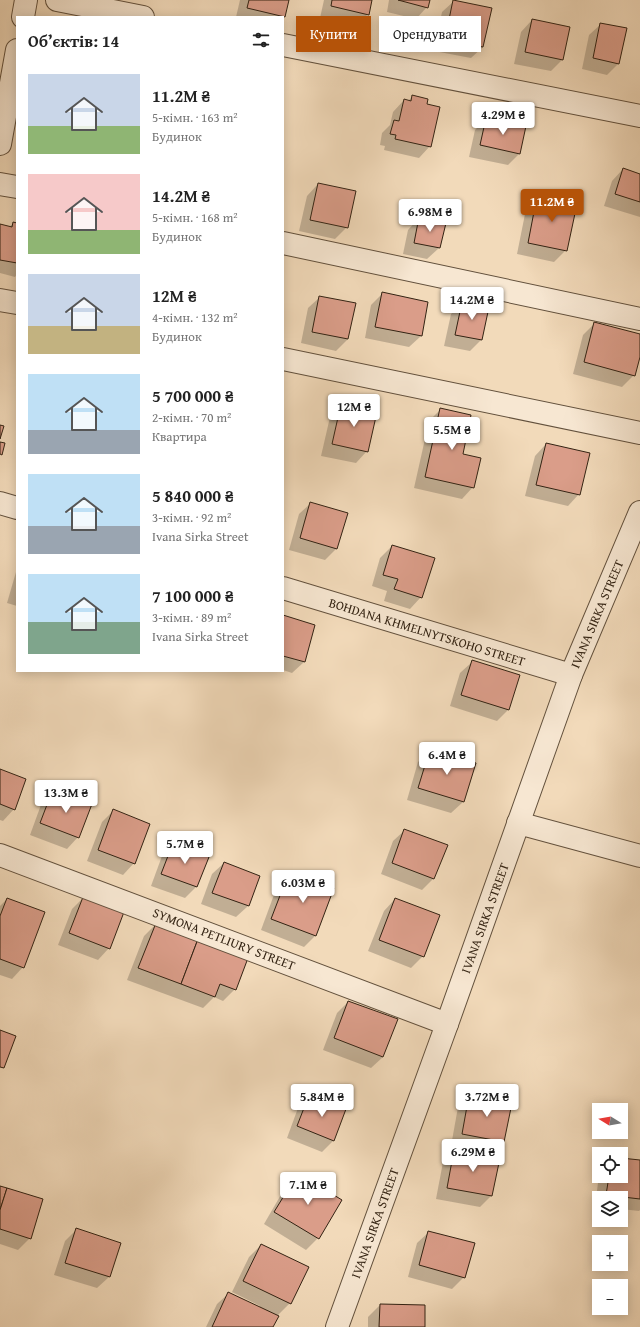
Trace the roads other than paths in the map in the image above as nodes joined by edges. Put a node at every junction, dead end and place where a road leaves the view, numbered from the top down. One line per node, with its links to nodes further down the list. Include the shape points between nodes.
1 (26, 0): 3 (street)
2 (57, 0): 4 (street)
3 (23, 16)
4 (138, 16)
5 (284, 45): 7 (street)
6 (16, 56): 8 (street)
7 (640, 116)
8 (0, 144)
9 (0, 184): 10 (street)
10 (16, 187)
11 (284, 243): 14 (street)
12 (0, 300): 13 (street)
13 (16, 303)
14 (640, 319)
15 (284, 359): 16 (street)
16 (640, 433)
17 (0, 503): 18 (street)
18 (16, 508)
19 (640, 512): 21 (street, IVANA SIRKA STREET)
20 (284, 588): 21 (street, BOHDANA KHMELNYTSKOHO STREET)
21 (571, 675): 22 (street, IVANA SIRKA STREET)
22 (518, 823): 24 (street); 25 (street, IVANA SIRKA STREET)
23 (0, 855): 25 (street, SYMONA PETLIURY STREET)
24 (640, 856)
25 (447, 1024): 26 (street, IVANA SIRKA STREET)
26 (338, 1327)

